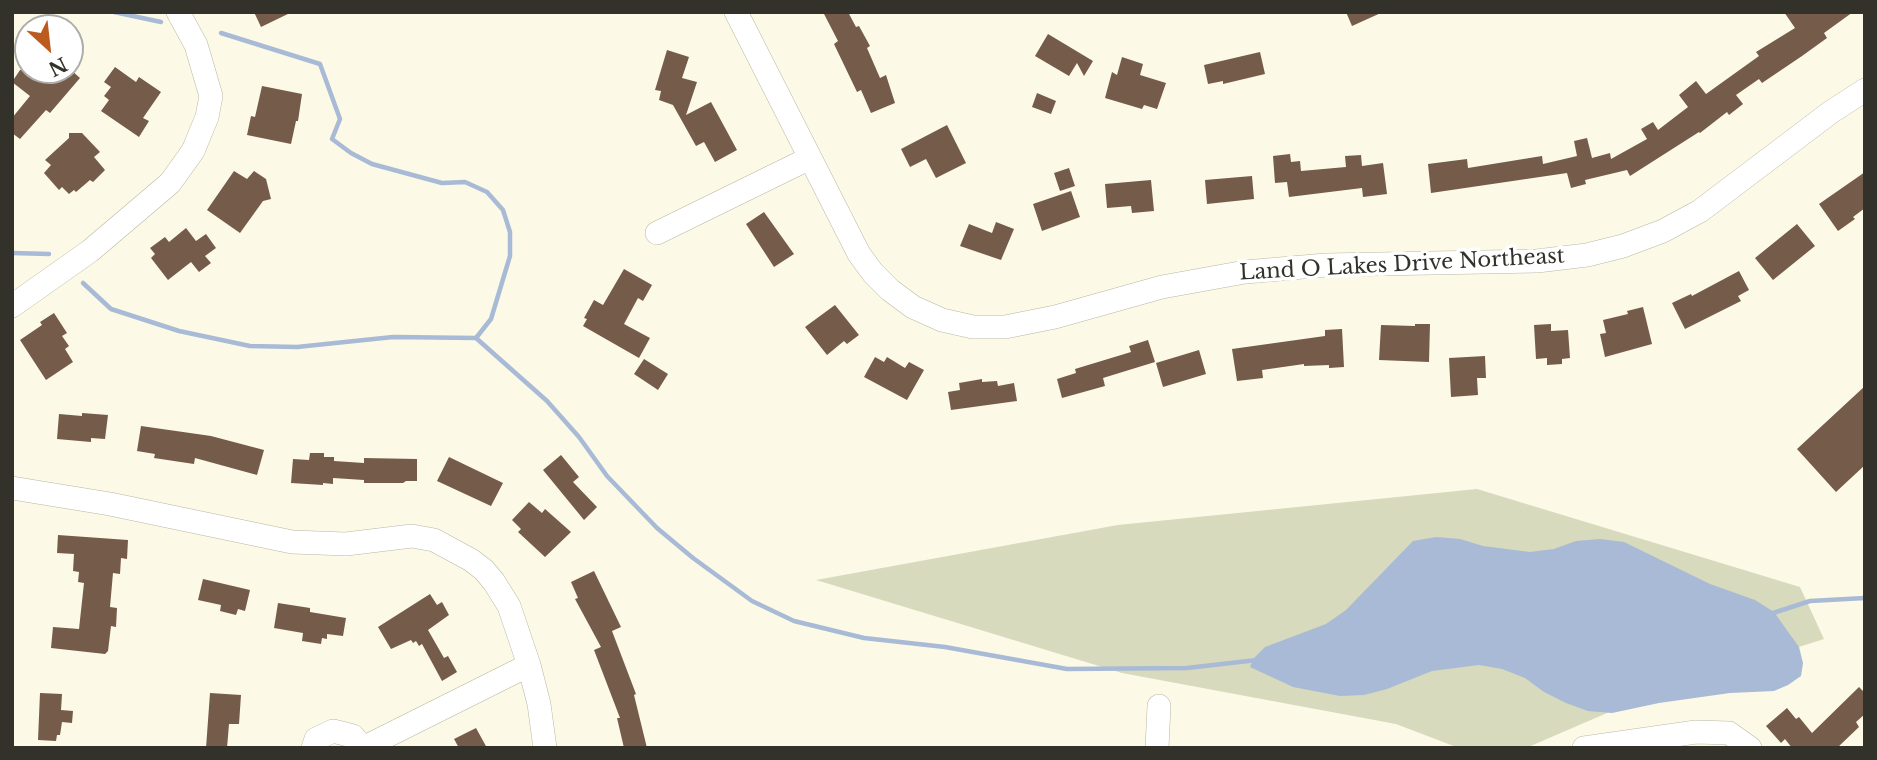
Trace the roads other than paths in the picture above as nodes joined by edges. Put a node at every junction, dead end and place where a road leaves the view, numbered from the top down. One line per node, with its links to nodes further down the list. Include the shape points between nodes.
1 (178, 12): 6 (street, via 196,45 211,96 193,151 162,190 90,251)
2 (736, 12): 4 (street, Land O Lakes Drive Northeast)
3 (1865, 90): 4 (street, Land O Lakes Drive Northeast, via 1700,211 1623,246 1537,261 1326,265 1245,272 1162,287 1005,327 973,327 942,320 890,290 859,254)
4 (810, 158): 5 (street)
5 (657, 233)
6 (12, 306)
7 (12, 488): 8 (street, via 292,542 346,544 412,536 434,540 471,560 494,582 509,606)
8 (529, 665): 11 (street); 12 (street)
9 (1160, 706): 13 (street)
10 (313, 748): 11 (street, via 316,739 333,731 353,736)
11 (362, 748)
12 (545, 748)
13 (1157, 748)
14 (1584, 748): 15 (street, via 1696,732 1729,733)
15 (1751, 748)

